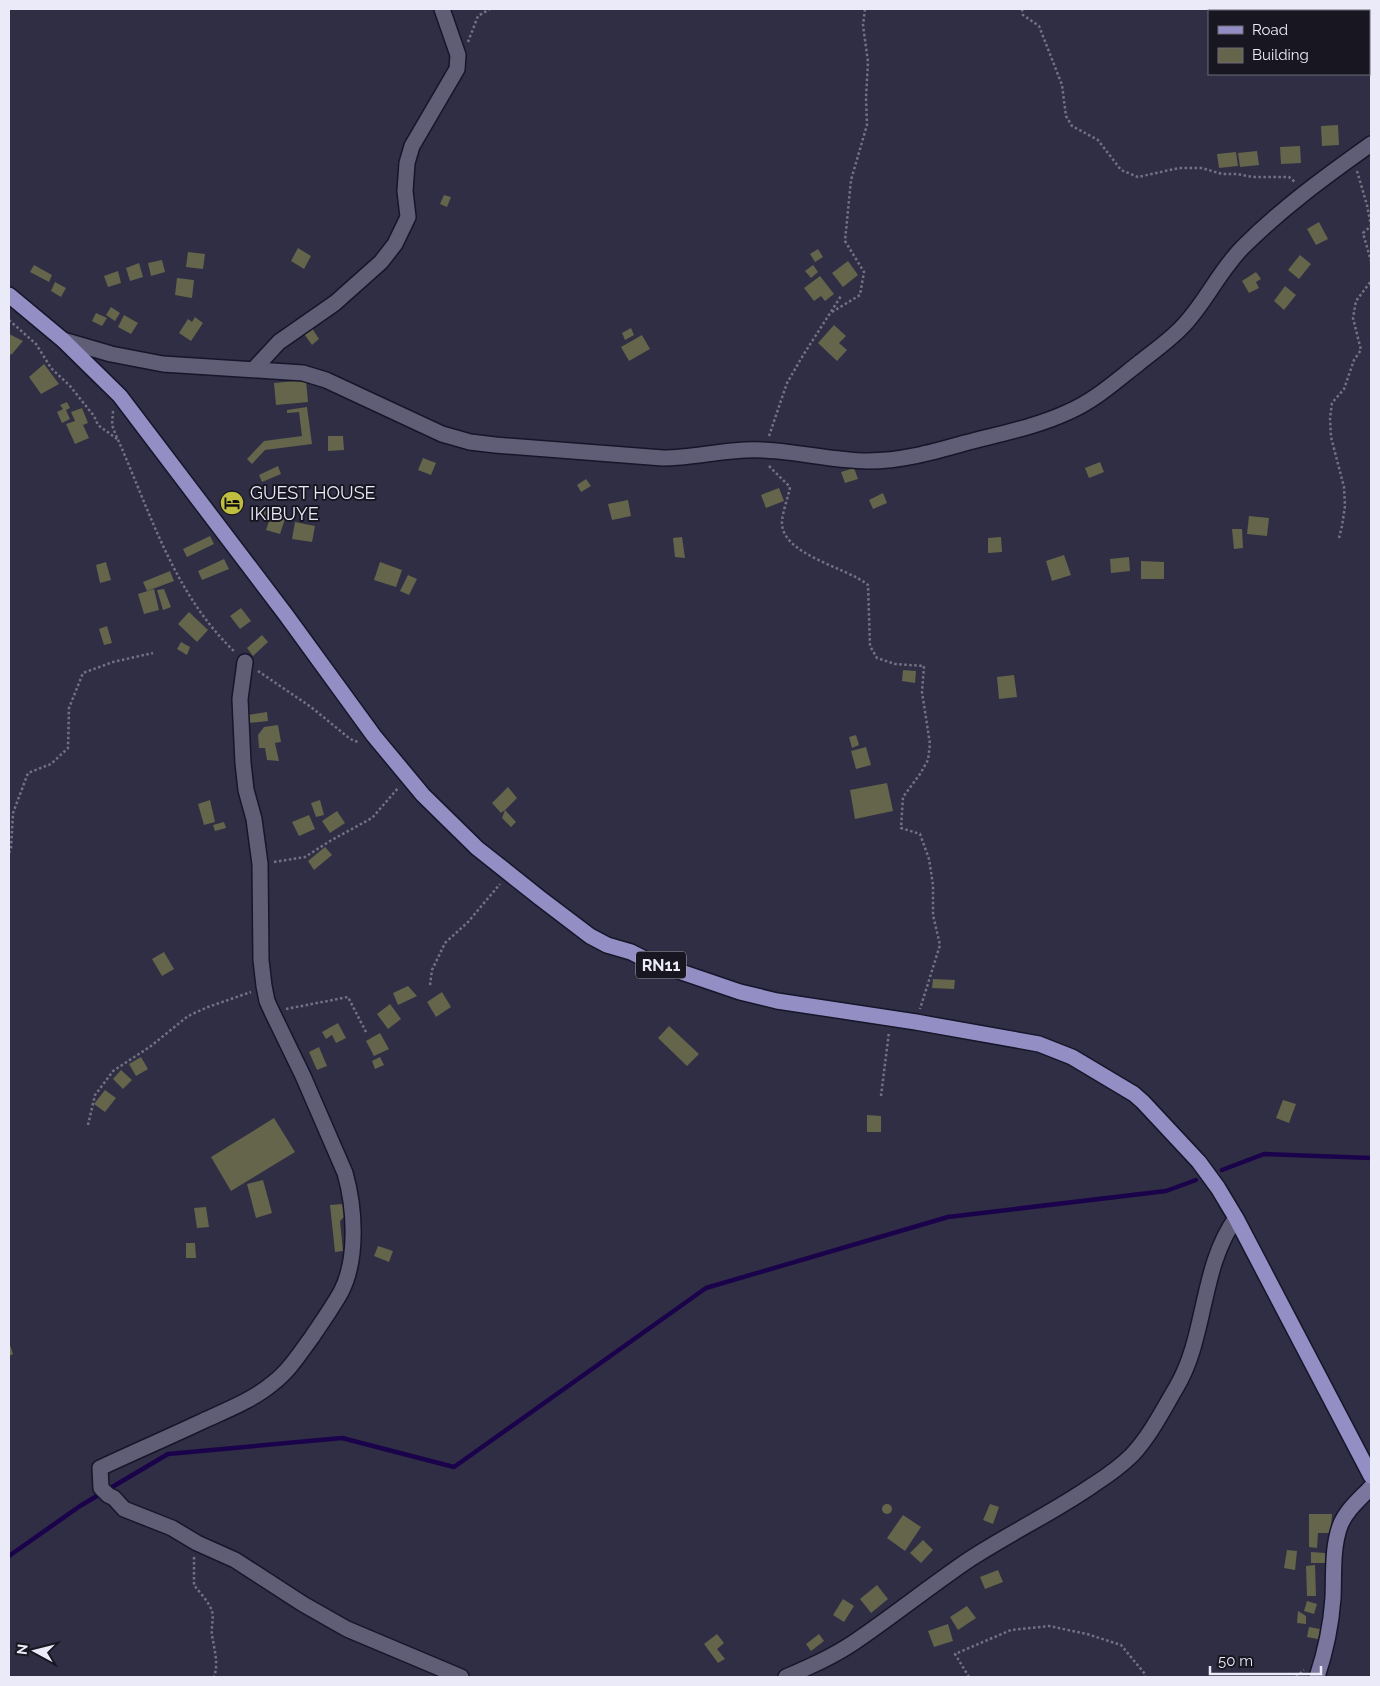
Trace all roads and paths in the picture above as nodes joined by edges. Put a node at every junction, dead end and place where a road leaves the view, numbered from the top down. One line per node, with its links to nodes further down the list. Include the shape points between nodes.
1 (442, 9): 5 (street)
2 (490, 9): 5 (path, via 478,16 469,42)
3 (866, 9): 13 (path, via 863,26 868,62 867,125 851,180 845,241 864,272 860,295)
4 (1022, 9): 8 (path, via 1023,16 1039,26 1062,85 1066,116 1072,126 1098,140 1121,170 1138,177 1179,168 1289,177)
5 (458, 55): 16 (street, via 457,69 412,146 405,191 408,217 395,244 381,262 348,292 279,342)
6 (1371, 144): 7 (street)
7 (1352, 158): 8 (street); 9 (path, via 1371,226 1363,233)
8 (1305, 191): 19 (street, via 1243,247 1183,326 1089,402 1035,424 922,455 885,461 840,460)
9 (1371, 261)
10 (1371, 281): 20 (path, via 1356,301 1353,318 1361,350 1344,389 1332,403 1330,418 1331,437 1344,487 1345,506)
11 (9, 295): 15 (main road, RN11)
12 (841, 296): 13 (path)
13 (830, 313): 19 (path, via 787,383)
14 (9, 320): 18 (path, via 36,344 51,368 70,386 98,425)
15 (63, 340): 16 (street, via 163,364); 17 (main road, RN11)
16 (254, 369): 19 (street, via 316,376 442,434 470,442 664,458)
17 (120, 396): 18 (path, via 112,417); 23 (main road, RN11)
18 (118, 440): 22 (path, via 182,583 222,640)
19 (764, 450): 32 (path, via 763,459 790,487 782,522 788,539 796,548 860,578 868,585 870,646 877,658 894,664 924,666 922,692 930,744 928,760 904,797 901,828 920,834 929,859 933,915 940,945)
20 (1339, 538)
21 (153, 652): 25 (path, via 83,672 68,708 68,748 51,764 28,773 13,813)
22 (245, 662): 23 (path, via 354,741 362,742); 26 (street, via 240,700 244,775)
23 (374, 736): 24 (main road, RN11)
24 (408, 778): 26 (path, via 372,818 305,857); 27 (main road, RN11, via 470,841)
25 (9, 853)
26 (260, 864): 29 (street)
27 (510, 874): 28 (path, via 445,943 432,970); 31 (main road, RN11, via 590,936 649,961 777,1001)
28 (430, 985)
29 (264, 986): 30 (street); 35 (path, via 188,1016 113,1071 94,1095)
30 (272, 1012): 33 (path, via 348,997); 39 (street, via 345,1173 353,1224 350,1261 346,1279 330,1311 294,1362 274,1383 230,1409 100,1468 102,1488 124,1509 172,1528)
31 (891, 1018): 32 (main road, RN11); 34 (path)
32 (916, 1022): 36 (main road, RN11, via 1039,1044 1072,1057 1134,1094 1199,1162)
33 (366, 1032)
34 (881, 1096)
35 (88, 1125)
36 (1236, 1218): 37 (main road, RN11); 42 (street, via 1218,1252 1189,1361 1177,1386 1132,1455 1071,1500 971,1558 853,1643)
37 (1371, 1476)
38 (1371, 1487): 45 (street, via 1351,1507 1340,1525 1330,1630)
39 (197, 1543): 40 (path, via 193,1562 194,1585 212,1611 212,1635 216,1648); 41 (street, via 235,1560 331,1621)
40 (214, 1677)
41 (461, 1677)
42 (786, 1677)
43 (969, 1677): 44 (path, via 954,1654 1011,1630 1049,1626 1121,1645)
44 (1145, 1677)
45 (1317, 1677)

